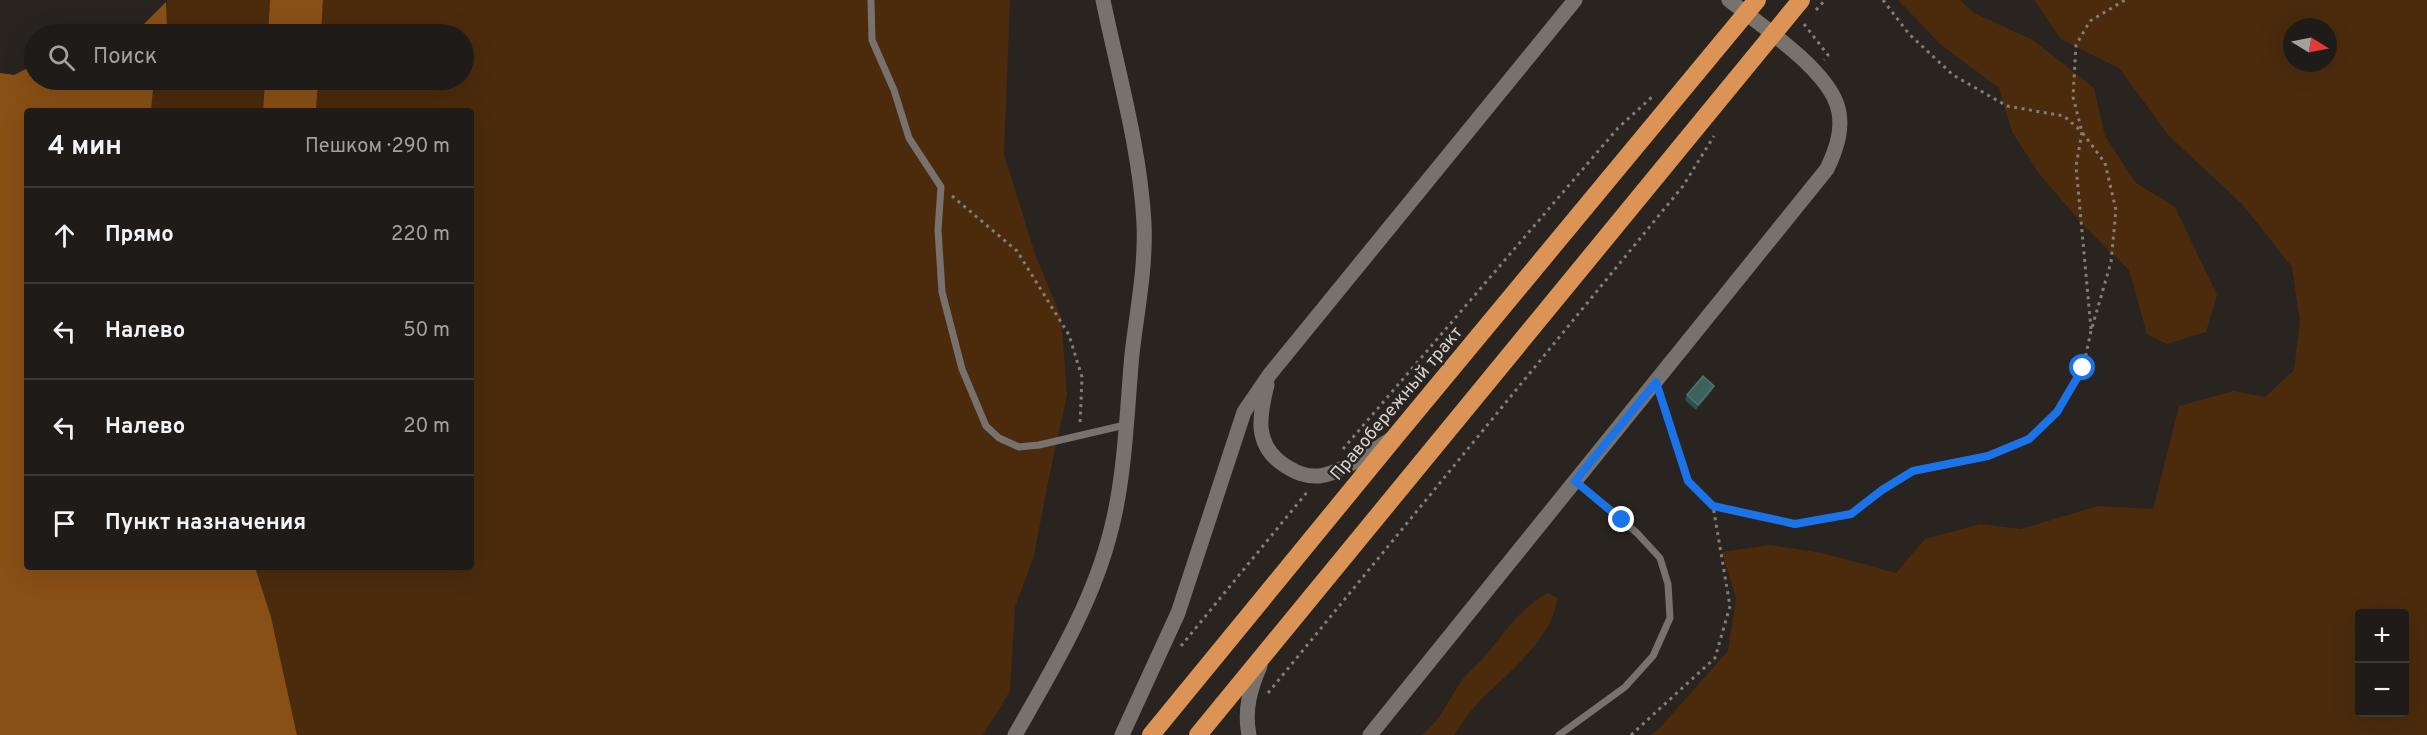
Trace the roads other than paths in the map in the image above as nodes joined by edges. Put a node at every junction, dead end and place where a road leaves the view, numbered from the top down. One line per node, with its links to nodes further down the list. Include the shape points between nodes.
1 (871, 0): 8 (lane, via 872,40 909,138 941,187 938,230 942,292 962,369 986,426 999,438 1019,447)
2 (1103, 0): 8 (street, via 1140,179 1144,224)
3 (1575, 0): 7 (street)
4 (1729, 0): 10 (street, via 1807,63 1823,81 1836,102 1840,123 1837,147 1827,169)
5 (1757, 0): 9 (highway, Правобережный тракт)
6 (1801, 0): 11 (highway, via 1708,128)
7 (1270, 374): 9 (street, via 1261,409 1261,436 1272,457 1297,474 1320,476 1346,466); 15 (street, via 1244,412 1178,613)
8 (1125, 425): 14 (street, via 1112,529 1100,566 1056,662)
9 (1395, 437): 16 (highway, Правобережный тракт)
10 (1575, 481): 12 (street); 20 (lane, via 1637,533 1660,558 1668,584 1670,618 1653,656 1625,687)
11 (1266, 652): 13 (street, via 1250,689); 17 (highway)
12 (1389, 710): 18 (street); 19 (street)
13 (1248, 728)
14 (1015, 735)
15 (1122, 735)
16 (1151, 735)
17 (1198, 735)
18 (1363, 735)
19 (1370, 735)
20 (1559, 735)

